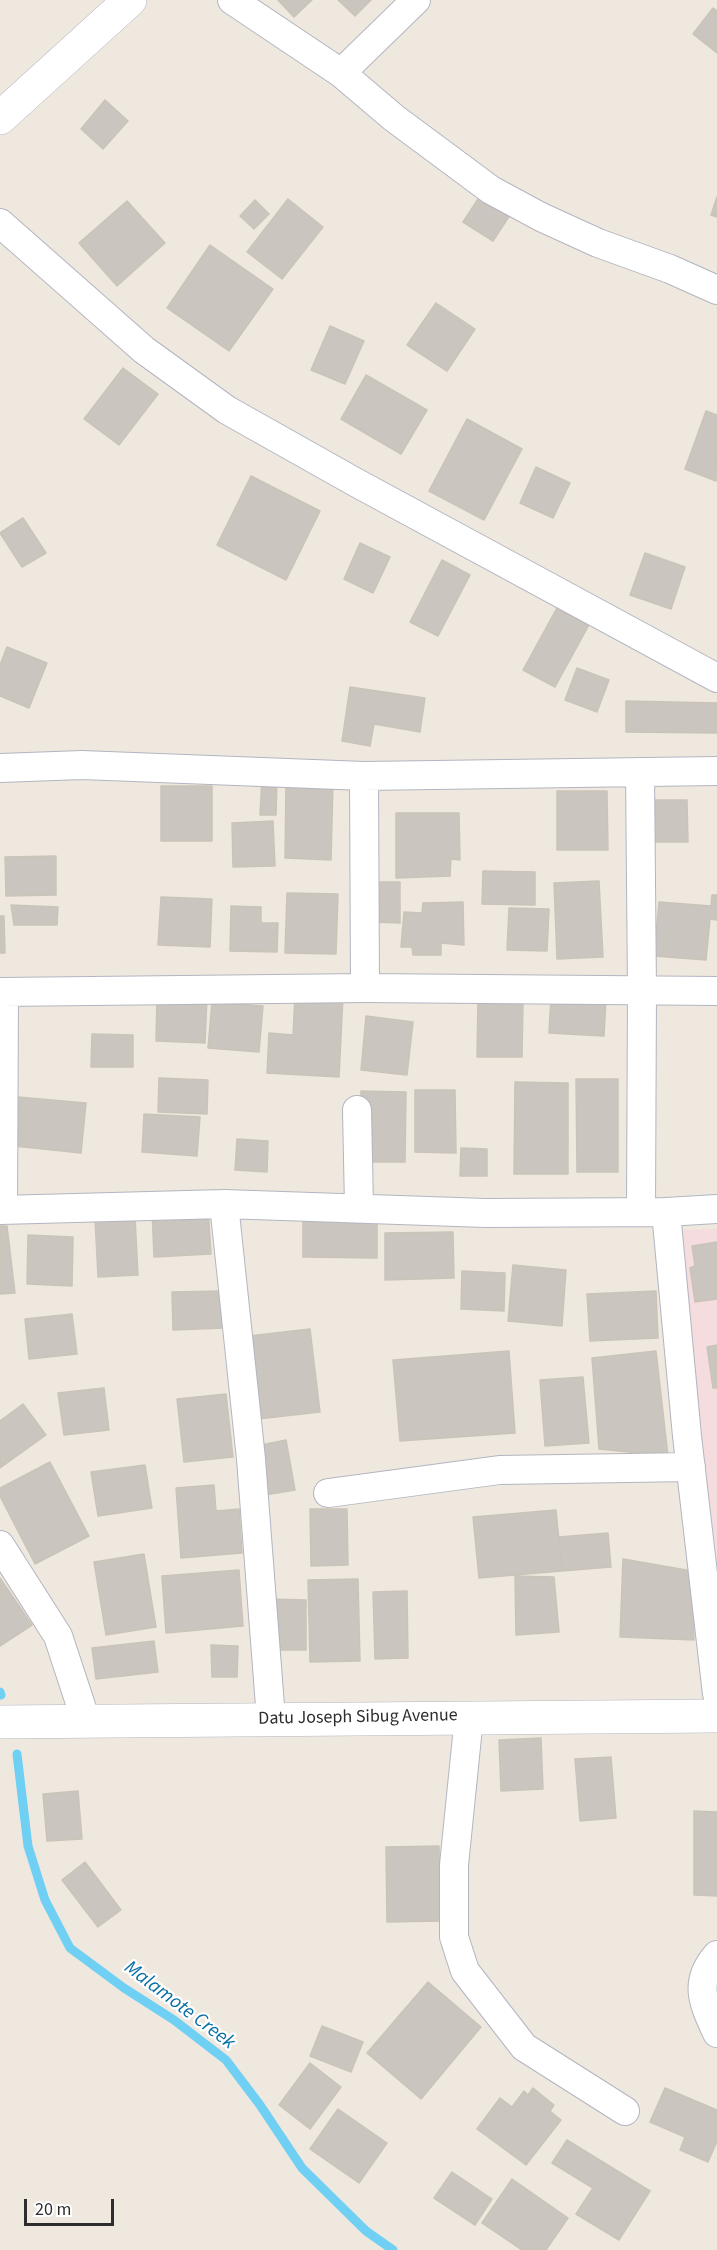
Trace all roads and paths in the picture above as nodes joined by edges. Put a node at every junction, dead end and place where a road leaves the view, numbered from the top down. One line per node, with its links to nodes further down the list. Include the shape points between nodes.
1 (130, 0): 5 (main road)
2 (232, 0): 4 (street)
3 (416, 0): 4 (street)
4 (341, 73): 7 (street, via 491,190 598,243)
5 (0, 118)
6 (0, 224): 8 (street, via 144,350 227,410)
7 (717, 290)
8 (717, 678)
9 (0, 768): 12 (street, via 82,765)
10 (717, 771): 11 (street)
11 (640, 772): 12 (street); 14 (street)
12 (364, 776): 13 (street)
13 (365, 988): 14 (street); 16 (street)
14 (642, 991): 15 (street); 22 (street)
15 (717, 991)
16 (2, 993): 21 (street)
17 (357, 1110): 19 (street)
18 (224, 1204): 19 (street); 21 (street); 29 (street, via 250,1448)
19 (359, 1208): 22 (street, via 486,1213)
20 (717, 1209): 22 (street)
21 (2, 1210)
22 (654, 1211): 23 (street)
23 (691, 1467): 24 (street, via 499,1470); 26 (street)
24 (328, 1493)
25 (0, 1545): 30 (street, via 58,1636)
26 (717, 1694)
27 (717, 1716): 28 (main road, Datu Joseph Sibug Avenue)
28 (469, 1717): 29 (main road, Datu Joseph Sibug Avenue); 34 (street, via 454,1865 454,1937 465,1971 524,2047)
29 (271, 1719): 30 (main road, Datu Joseph Sibug Avenue)
30 (86, 1721): 31 (main road, Datu Joseph Sibug Avenue)
31 (0, 1722)
32 (717, 1955): 33 (street, via 706,1967 701,1986 705,2008)
33 (717, 2033)
34 (625, 2111)

